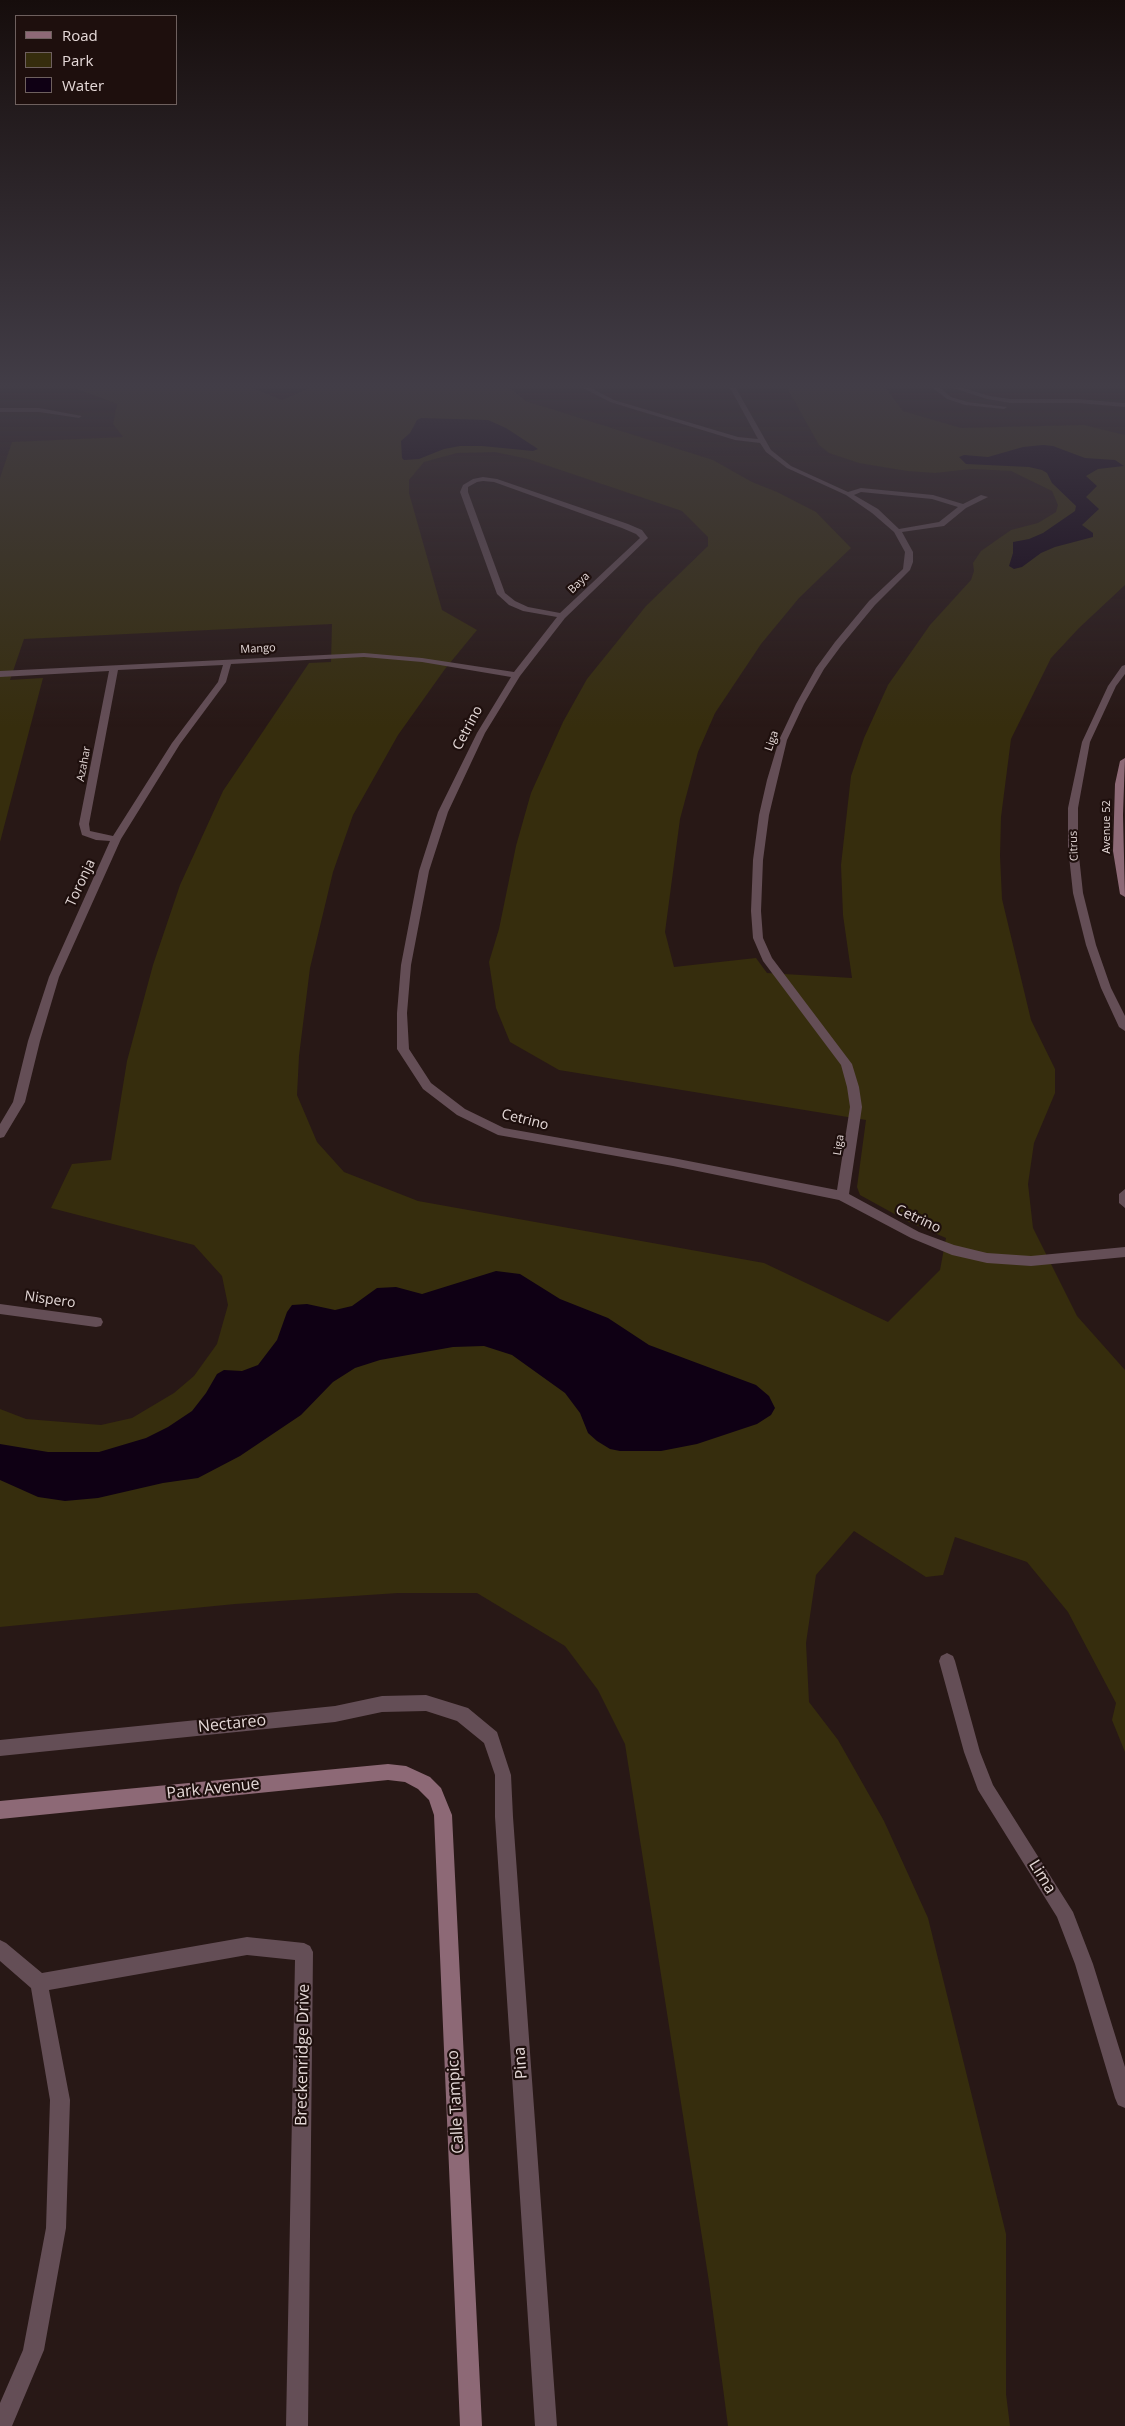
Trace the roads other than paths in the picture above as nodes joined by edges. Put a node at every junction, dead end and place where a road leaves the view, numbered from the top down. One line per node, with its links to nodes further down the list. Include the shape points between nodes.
1 (467, 501): 8 (street, Baya, via 501,594 526,609)
2 (554, 501): 8 (street, Baya, via 639,532 644,538)
3 (859, 501): 7 (street, Liga)
4 (947, 501): 6 (street)
5 (974, 501): 6 (street)
6 (963, 506): 7 (street, via 941,524)
7 (897, 531): 20 (street, Liga, via 909,552 906,570 866,611 820,668 783,740 764,815 758,860 758,938 767,959 846,1064 854,1087 856,1107)
8 (562, 616): 13 (street, Cetrino)
9 (228, 662): 10 (street, Mango); 13 (street, Mango, via 364,655 422,660); 15 (street, Toronja, via 222,682 176,743)
10 (114, 668): 12 (street, Mango); 15 (street, Azahar, via 84,824 85,833)
11 (1125, 668): 17 (street, Citrus, via 1112,686 1086,742 1074,808 1073,847 1078,893 1090,945)
12 (0, 674)
13 (516, 675): 20 (street, Cetrino, via 480,733 447,804 424,871 406,965 403,1049 427,1086 461,1112 502,1132)
14 (1125, 760): 16 (street, Avenue 52, via 1118,815 1118,850)
15 (116, 839): 18 (street, Toronja, via 54,977 19,1102)
16 (1125, 894)
17 (1125, 1027)
18 (0, 1134)
19 (1125, 1194): 21 (street)
20 (842, 1196): 22 (street, Cetrino, via 915,1235 952,1250 987,1258 1031,1261)
21 (1125, 1203)
22 (1125, 1252)
23 (0, 1309): 24 (street, Nispero)
24 (96, 1322)
25 (947, 1661): 32 (street, Lima, via 986,1790 1064,1912 1084,1964)
26 (462, 1714): 27 (street, Nectareo, via 426,1703 382,1704 335,1714); 36 (street, Pina, via 490,1738 503,1775)
27 (0, 1748)
28 (424, 1783): 29 (street, Park Avenue, via 406,1774 388,1772); 35 (street, Calle Tampico, via 435,1794 443,1814)
29 (0, 1810)
30 (0, 1949): 31 (street)
31 (39, 1983): 33 (street, via 60,2100 56,2228 33,2350); 34 (street, Breckenridge Drive, via 247,1946 304,1952)
32 (1125, 2098)
33 (1, 2426)
34 (297, 2426)
35 (471, 2426)
36 (546, 2426)

